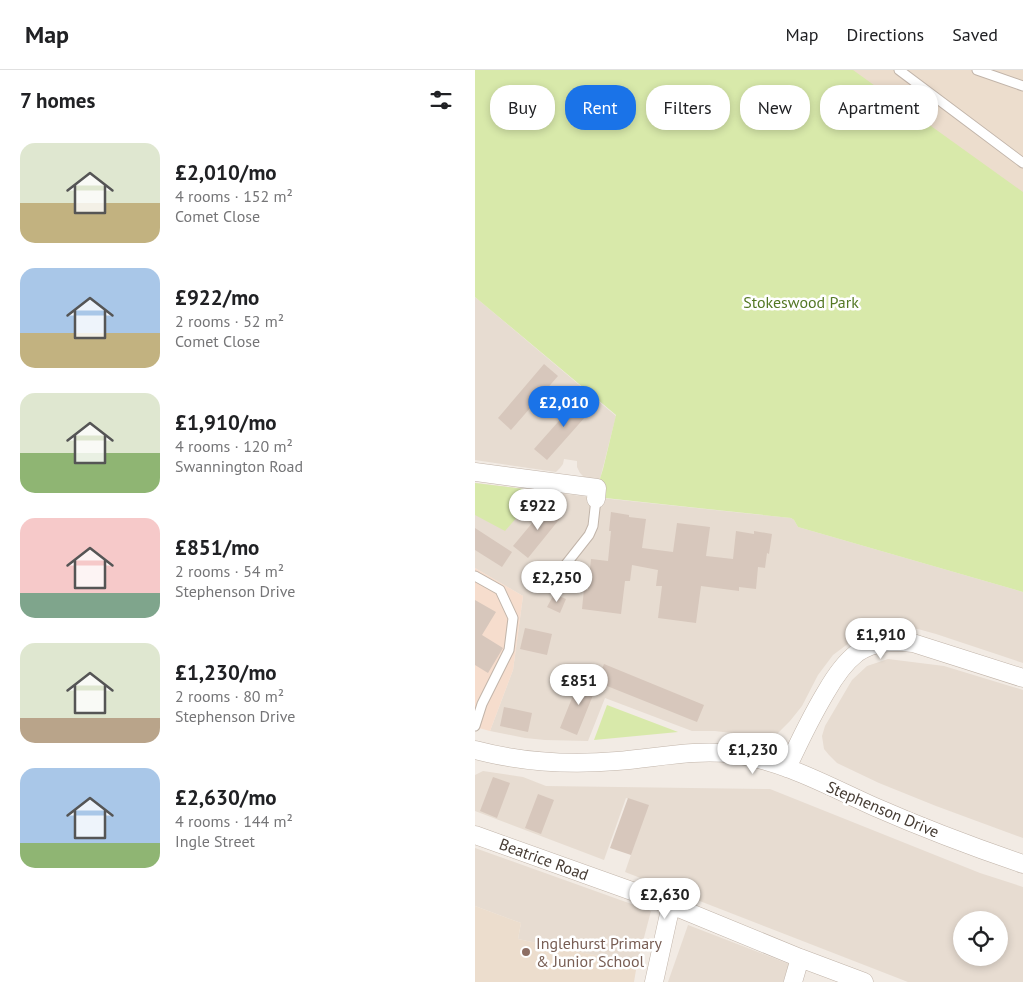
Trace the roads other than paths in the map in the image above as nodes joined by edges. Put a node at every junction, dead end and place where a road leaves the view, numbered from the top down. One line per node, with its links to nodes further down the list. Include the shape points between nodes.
1 (899, 70): 4 (lane)
2 (977, 70): 3 (lane)
3 (1023, 86)
4 (1023, 163)
5 (475, 472): 6 (street, via 597,488)
6 (596, 499): 8 (lane, via 589,535)
7 (475, 576): 10 (lane, via 500,590 513,618 509,650)
8 (548, 587)
9 (1023, 678): 13 (street, via 913,644 885,642 872,646 858,653 835,677)
10 (478, 707): 11 (lane)
11 (475, 726)
12 (475, 750): 13 (street, Stephenson Drive, via 558,762 617,761 705,752 734,754)
13 (787, 768): 15 (street, Stephenson Drive, via 877,808)
14 (475, 835): 16 (street, Beatrice Road)
15 (1023, 864)
16 (671, 905): 17 (street, Beatrice Road); 18 (street)
17 (800, 958): 19 (street); 20 (street, Beatrice Road)
18 (654, 982)
19 (793, 982)
20 (864, 982)

